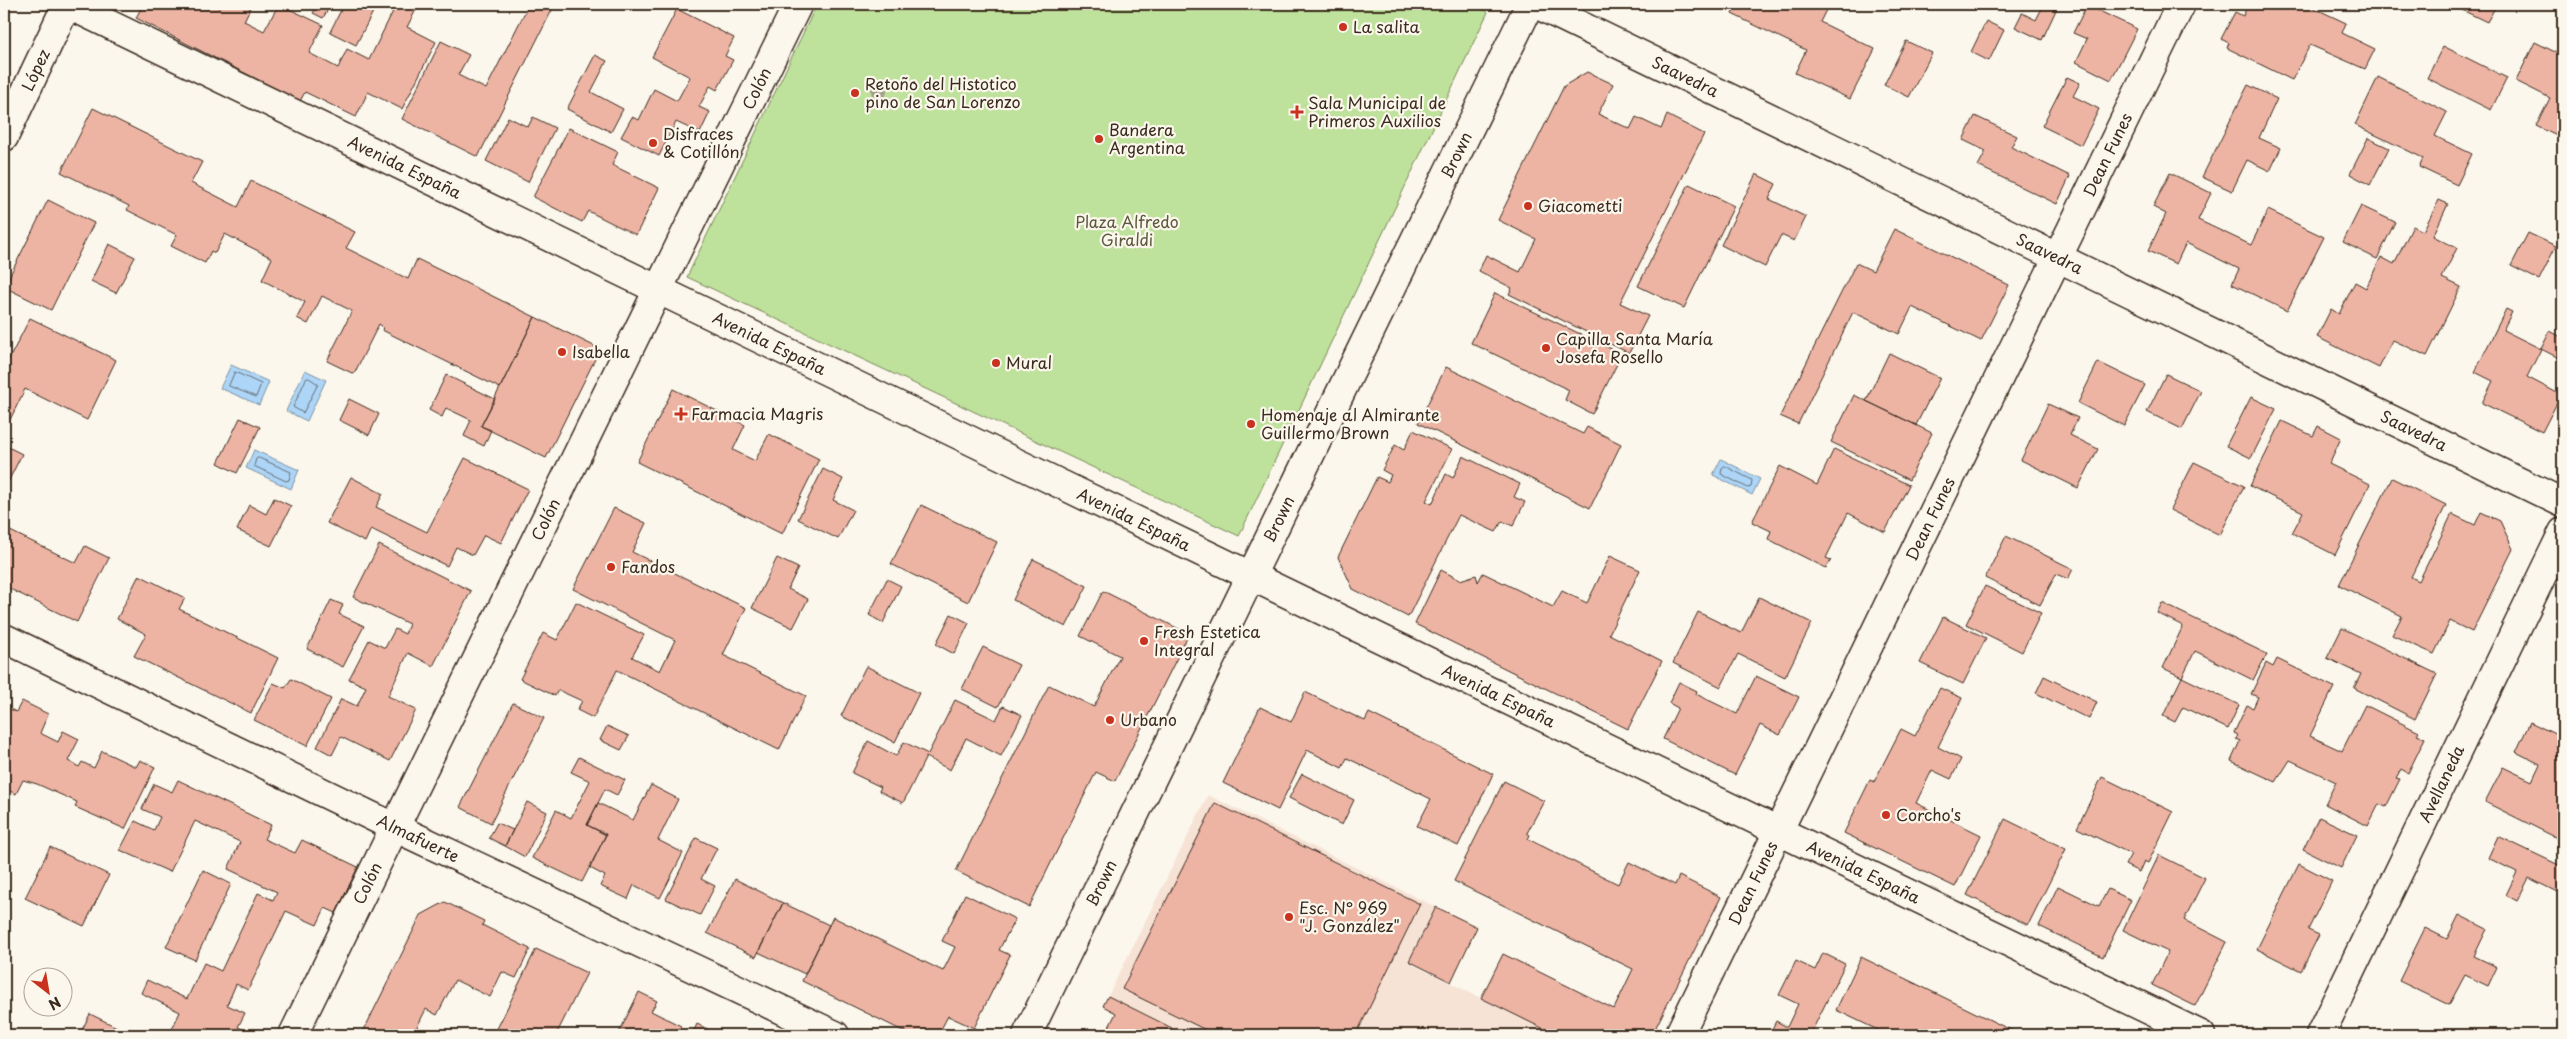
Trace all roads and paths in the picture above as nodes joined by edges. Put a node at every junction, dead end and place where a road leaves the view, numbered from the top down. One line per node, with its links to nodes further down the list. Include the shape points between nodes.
1 (67, 4): 6 (street, López); 8 (street, Avenida España)
2 (798, 4): 8 (street, Colón)
3 (1530, 4): 11 (street, Brown)
4 (1536, 4): 7 (street, Saavedra)
5 (2181, 4): 7 (street, Dean Funes)
6 (4, 137)
7 (2058, 257): 9 (street, Saavedra); 14 (street, Dean Funes)
8 (658, 290): 11 (street, Avenida España); 13 (street, Colón)
9 (2563, 503)
10 (2563, 532): 20 (street, Avellaneda)
11 (1251, 577): 14 (street, Avenida España); 17 (street, Brown)
12 (4, 638): 13 (street, Almafuerte)
13 (396, 828): 15 (street, Colón); 16 (street, Almafuerte)
14 (1779, 832): 18 (street, Dean Funes); 19 (street, Avenida España)
15 (293, 1035)
16 (835, 1035)
17 (1027, 1035)
18 (1679, 1035)
19 (2201, 1035)
20 (2320, 1035)

